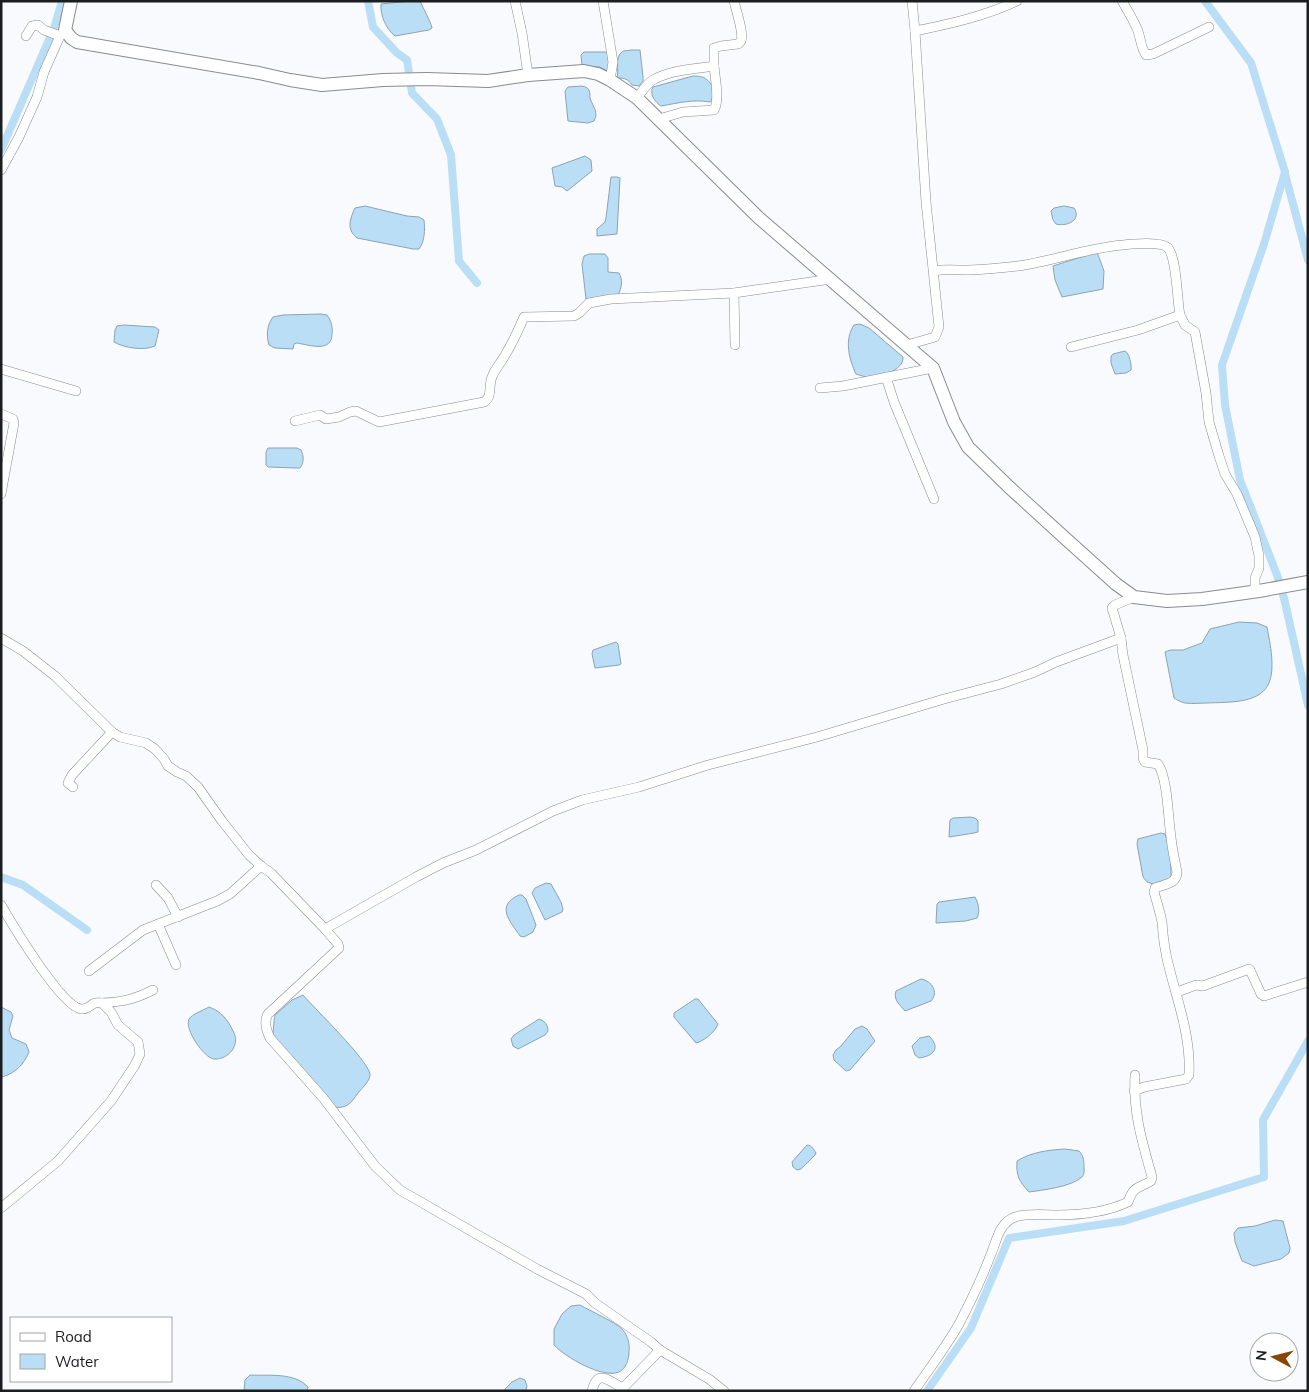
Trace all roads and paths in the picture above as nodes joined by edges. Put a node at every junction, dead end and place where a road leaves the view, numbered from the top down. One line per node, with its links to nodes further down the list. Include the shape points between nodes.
1 (71, 1): 10 (main road)
2 (515, 1): 13 (street)
3 (603, 1): 14 (street, via 613,62)
4 (734, 1): 12 (street, via 741,40 738,44 714,48)
5 (912, 1): 9 (street)
6 (1017, 1): 9 (street, via 962,21)
7 (1122, 1): 8 (street, via 1133,19 1146,55)
8 (1209, 27)
9 (915, 31): 18 (street)
10 (60, 33): 11 (street, via 35,25); 13 (main road, via 77,42 322,86 404,79 488,81); 17 (street, via 37,97)
11 (26, 36)
12 (714, 66): 15 (street, via 661,76 652,80); 16 (street, via 717,98 714,110 683,112)
13 (528, 75): 14 (main road, via 584,71)
14 (610, 80): 15 (main road)
15 (637, 98): 16 (main road)
16 (659, 119): 19 (main road, via 759,218)
17 (1, 170)
18 (934, 271): 21 (street, via 1019,266 1111,246 1163,245 1172,257); 23 (street, via 939,326 934,337)
19 (831, 279): 20 (street); 23 (main road)
20 (734, 293): 22 (street); 31 (street, via 610,299 589,303 574,316 524,317 495,370 490,394 484,402 379,422 356,411 333,418 325,419 320,415)
21 (1180, 316): 24 (street); 35 (street, via 1185,325 1195,332 1209,422 1225,474 1255,537 1259,556)
22 (735, 345)
23 (907, 345): 25 (main road)
24 (1071, 347)
25 (933, 368): 27 (street); 36 (main road, via 954,422 968,447 1066,539)
26 (1, 369): 29 (street)
27 (886, 376): 28 (street); 33 (street)
28 (820, 388)
29 (76, 391)
30 (1, 414): 32 (street, via 13,419 14,423)
31 (295, 421)
32 (1, 494)
33 (934, 499)
34 (1308, 582): 35 (main road)
35 (1258, 591): 36 (main road, via 1166,601)
36 (1134, 597): 38 (street, via 1112,608)
37 (1, 638): 39 (street, via 24,651 54,676)
38 (1121, 638): 46 (street, via 1001,684 816,738 582,800 443,863); 51 (street, via 1143,758 1145,762 1158,764 1170,822 1177,878 1155,888 1154,892)
39 (112, 732): 40 (street, via 72,774 68,783); 41 (street, via 146,743 168,766 186,776)
40 (73, 787)
41 (261, 866): 44 (street, via 230,894); 46 (street)
42 (156, 885): 44 (street, via 168,898)
43 (1, 905): 52 (street, via 42,970 66,999 79,1009)
44 (178, 917): 45 (street)
45 (158, 924): 47 (street); 48 (street, via 142,930)
46 (326, 929): 56 (street, via 339,948 266,1016 270,1038 324,1099 375,1166 400,1190 586,1294)
47 (176, 965)
48 (89, 970)
49 (1308, 982): 51 (street, via 1264,996 1249,969)
50 (153, 990): 52 (street, via 125,1001)
51 (1176, 992): 54 (street, via 1186,1029 1189,1075 1181,1081)
52 (102, 1002): 55 (street, via 118,1025 138,1042 140,1054 135,1065 111,1101 58,1161)
53 (1135, 1075): 54 (street)
54 (1134, 1091): 59 (street, via 1136,1118 1151,1180 1135,1188 1128,1202 1106,1210 1072,1215 1030,1215 1015,1218 1004,1225 958,1325)
55 (1, 1208)
56 (660, 1350): 57 (street, via 624,1388 601,1377); 58 (street)
57 (592, 1391)
58 (724, 1391)
59 (914, 1391)

